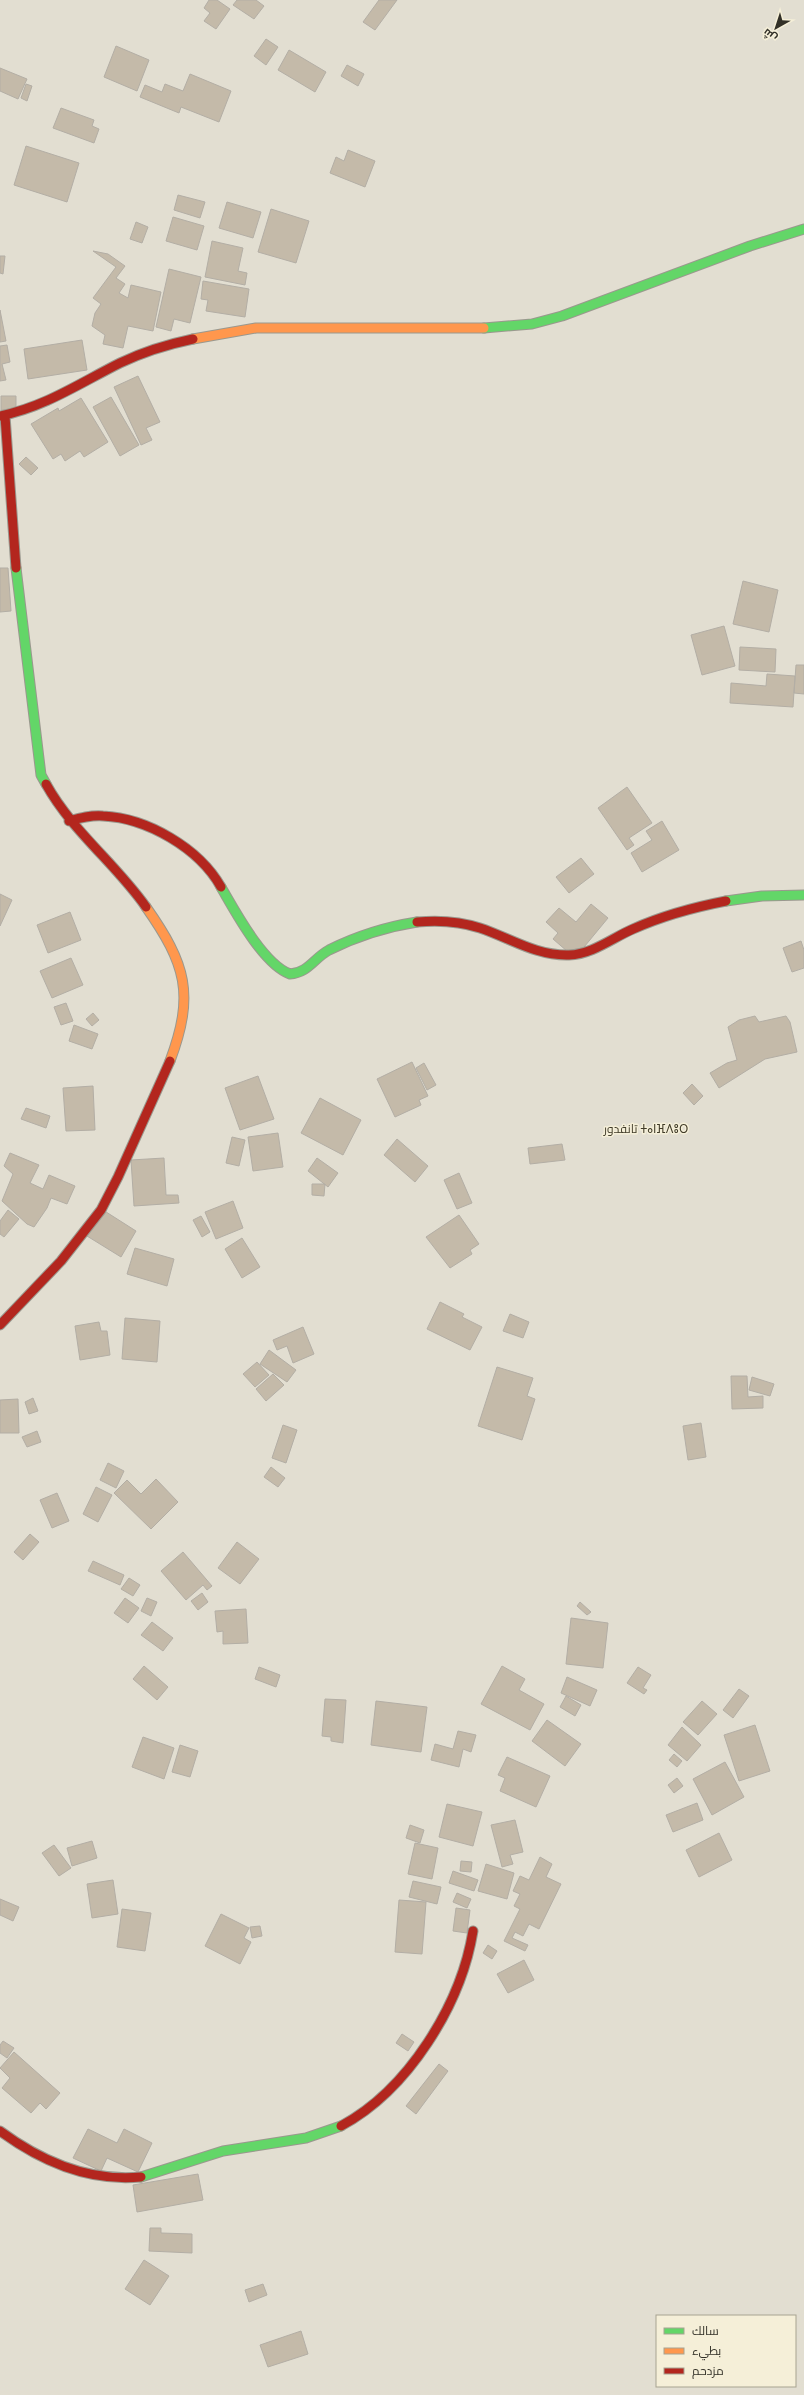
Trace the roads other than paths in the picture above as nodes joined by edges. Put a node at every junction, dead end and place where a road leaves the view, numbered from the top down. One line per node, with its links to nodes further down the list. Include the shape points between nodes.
1 (804, 229): 2 (street, via 750,246 562,316 532,324 469,329 256,328 170,344 122,362 50,401)
2 (2, 416): 3 (street, via 13,546 38,759 41,775 48,790)
3 (69, 821): 4 (street, via 88,817 120,818 147,827 175,842 195,857 213,876 235,913 259,945 278,968 290,974 304,971 325,952 356,937 376,930 417,922 443,921 467,924 537,952 555,956 571,955 591,951 640,925 726,901 755,896); 5 (street, via 127,881 168,942 180,966 184,1002 170,1057 115,1184 82,1235)
4 (804, 895)
5 (0, 1325)
6 (473, 1931): 7 (street, via 465,1966 456,1990 444,2014 418,2053 365,2110 333,2130 309,2138 224,2151 145,2177 130,2179 78,2174 27,2149)
7 (0, 2131)

